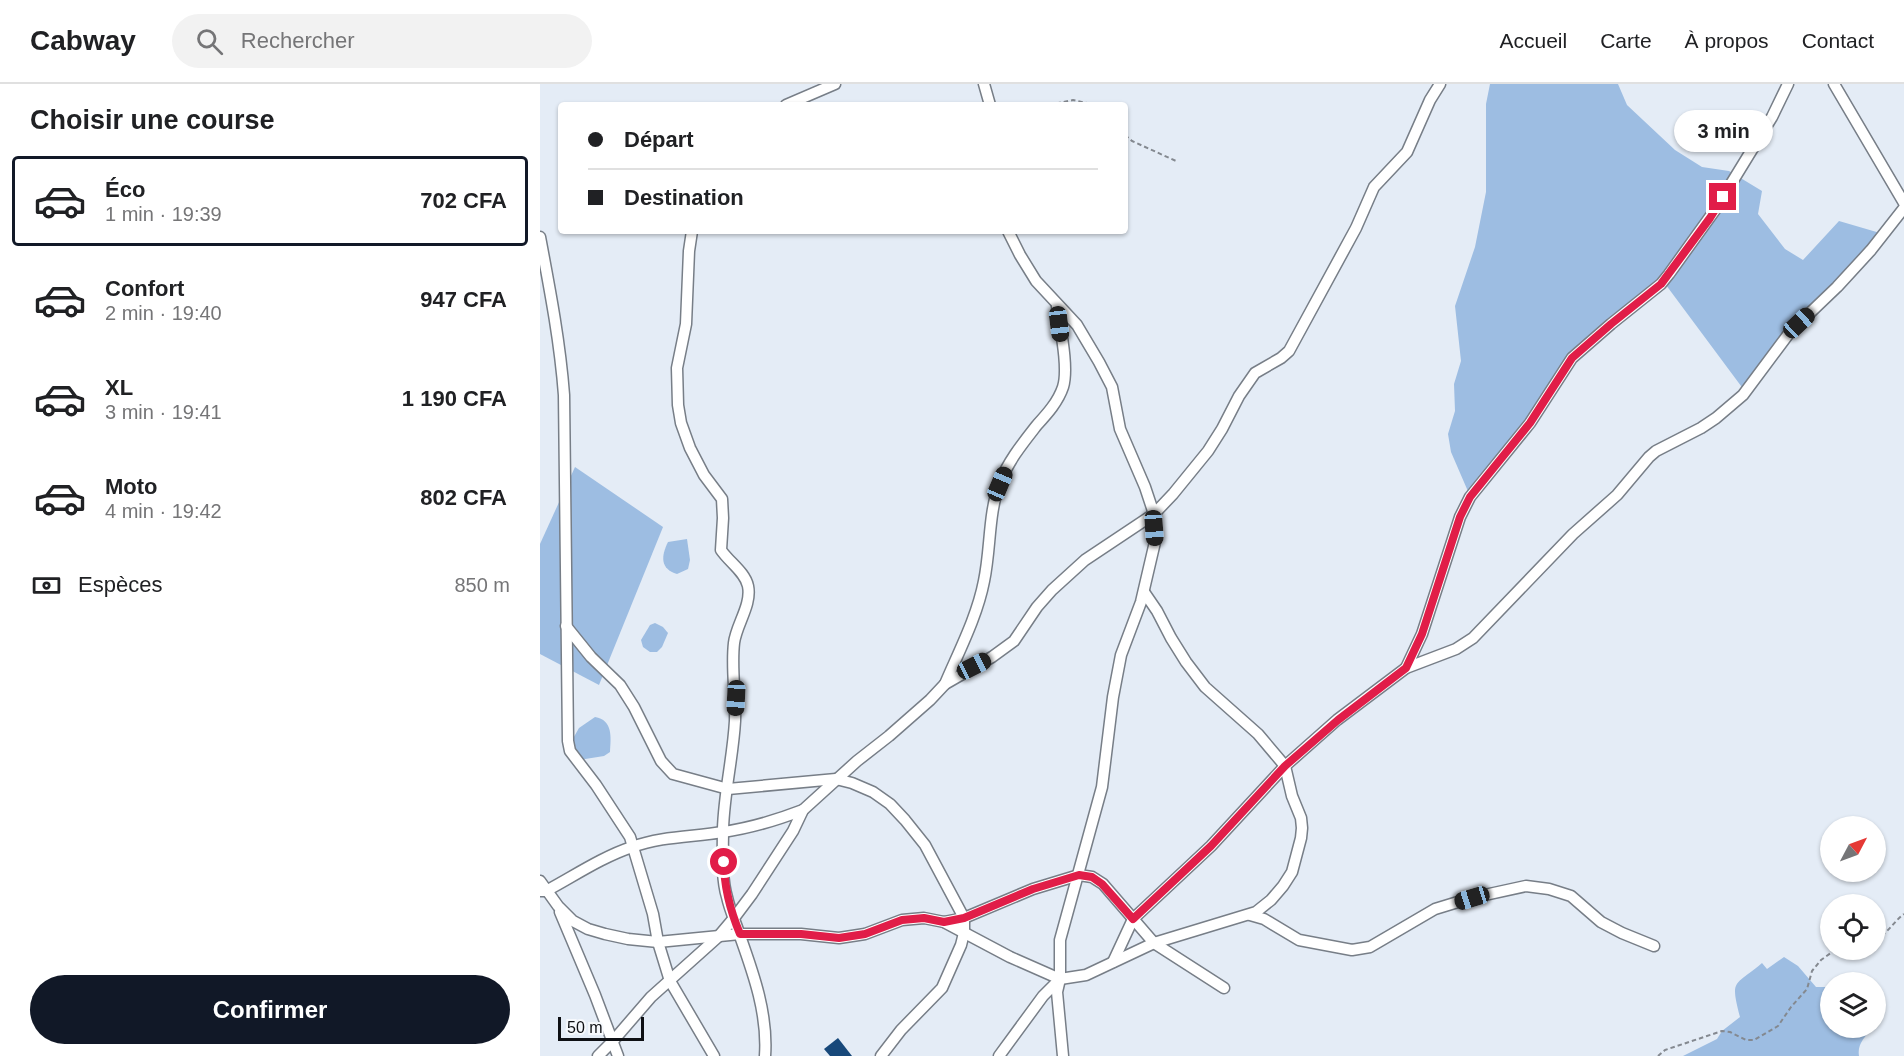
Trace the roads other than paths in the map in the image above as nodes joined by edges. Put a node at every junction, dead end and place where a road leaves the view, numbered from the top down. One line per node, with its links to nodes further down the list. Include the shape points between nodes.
1 (835, 84): 6 (street)
2 (984, 84): 7 (street)
3 (1440, 84): 14 (street, via 1407,152 1374,187 1289,351 1255,373 1208,451)
4 (1788, 84): 17 (street, via 1715,210 1670,274 1572,358 1530,423 1470,497 1422,634)
5 (1834, 84): 8 (street)
6 (793, 102)
7 (989, 102)
8 (1904, 203)
9 (1904, 207): 17 (street, via 1871,250 1790,332 1735,402 1701,428 1649,457 1617,495 1573,534 1473,638 1456,649)
10 (692, 234): 21 (street, via 678,405 690,448 722,499 721,550 744,577 749,590 734,642 736,698)
11 (1010, 234): 13 (street, via 1036,281)
12 (540, 237): 16 (street, via 562,379)
13 (1057, 306): 14 (street, via 1077,325 1112,387 1120,429); 18 (street, via 1064,386 1007,466 993,506 979,603)
14 (1154, 514): 15 (street, via 1155,542); 18 (street, via 1085,560 1037,607 1014,641)
15 (1143, 592): 19 (street, via 1200,681 1258,734); 25 (street, via 1121,655 1102,787)
16 (566, 626): 21 (street, via 620,685 661,761 673,774); 24 (street, via 570,751 625,828)
17 (1406, 668): 19 (street)
18 (945, 684): 20 (street)
19 (1285, 766): 28 (street, via 1301,818 1301,838 1284,886); 31 (street, via 1226,831)
20 (836, 779): 21 (street); 22 (street); 30 (street, via 873,792 905,820 925,845)
21 (728, 789): 23 (street)
22 (803, 810): 23 (street, via 776,821); 29 (street)
23 (723, 832): 24 (street); 29 (street, via 724,884)
24 (633, 846): 26 (street); 36 (street)
25 (1079, 875): 30 (street); 31 (street, via 1102,884); 40 (street, via 1060,940)
26 (542, 888): 27 (street)
27 (558, 906): 36 (street, via 588,929); 43 (street)
28 (1250, 915): 37 (street); 38 (street, via 1299,940 1352,950 1370,947 1436,909 1526,886 1571,896 1601,922)
29 (734, 918): 34 (street); 35 (street)
30 (964, 918): 32 (street); 33 (street)
31 (1133, 919): 37 (street); 39 (street)
32 (944, 922): 33 (street); 34 (street, via 924,918 902,920 865,934 839,938)
33 (964, 933): 40 (street); 48 (street, via 942,988)
34 (740, 934): 35 (street); 47 (street, via 761,1003)
35 (718, 937): 36 (street); 41 (street)
36 (658, 942): 41 (street)
37 (1154, 943): 39 (street); 42 (street)
38 (1654, 946)
39 (1113, 962): 40 (street, via 1086,975)
40 (1060, 979): 49 (street); 50 (street, via 1057,992)
41 (670, 981): 43 (street); 46 (street)
42 (1224, 988)
43 (614, 1041): 44 (street); 45 (street)
44 (598, 1056)
45 (618, 1056)
46 (714, 1056)
47 (765, 1056)
48 (881, 1056)
49 (999, 1056)
50 (1064, 1056)

